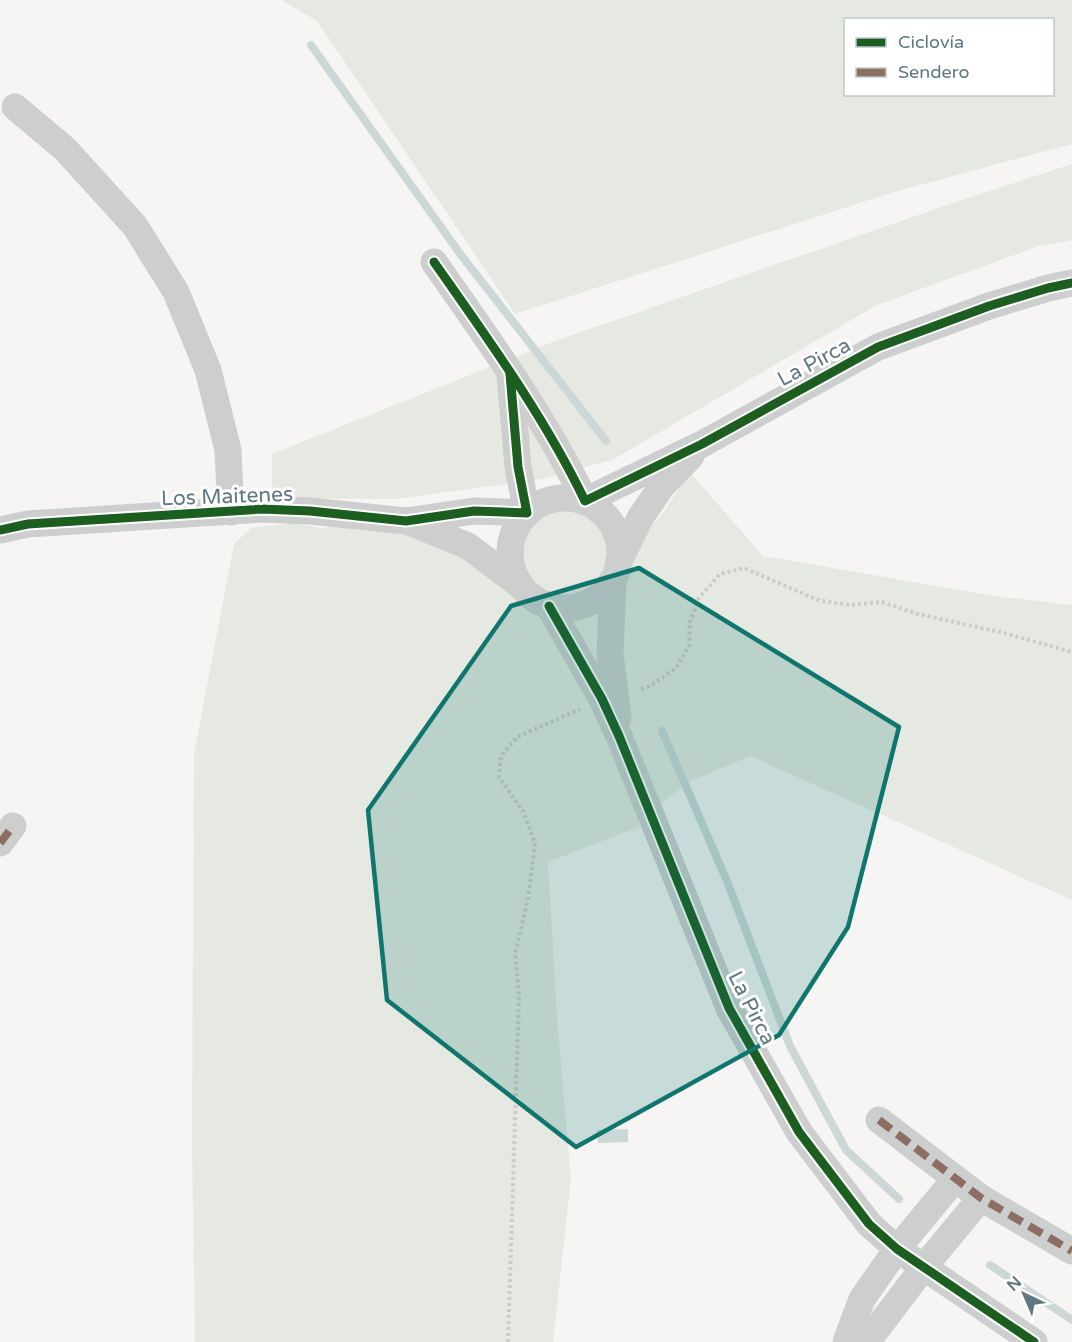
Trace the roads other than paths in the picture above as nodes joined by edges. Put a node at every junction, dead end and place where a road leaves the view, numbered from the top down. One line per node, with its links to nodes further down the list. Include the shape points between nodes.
1 (15, 108): 7 (street, via 65,149 135,226 176,292 208,370 228,450)
2 (434, 262): 4 (street)
3 (1072, 282): 5 (street, La Pirca, via 989,306 878,347)
4 (510, 371): 6 (street, via 566,462); 8 (street, via 518,467)
5 (702, 444): 6 (street, La Pirca); 11 (street, La Pirca, via 662,486 640,518)
6 (585, 501): 8 (street, via 554,499); 11 (street, via 600,510 612,525 619,542)
7 (231, 512): 9 (street, Los Maitenes, via 310,511); 10 (street, Los Maitenes, via 28,524)
8 (527, 513): 9 (street, Los Maitenes, via 474,511); 12 (street, via 517,526 510,549 511,565)
9 (406, 521): 12 (street, Los Maitenes, via 468,546)
10 (0, 530)
11 (616, 570): 13 (street, via 602,594 586,603 567,608); 14 (street, La Pirca, via 610,654)
12 (521, 587): 13 (street)
13 (549, 606): 14 (street, La Pirca)
14 (619, 736): 18 (street, La Pirca, via 729,1008 799,1132 869,1224)
15 (879, 1120): 16 (street)
16 (955, 1179): 17 (street); 18 (street)
17 (981, 1198): 19 (street); 20 (street)
18 (897, 1249): 20 (street, La Pirca); 21 (street, via 862,1299)
19 (1072, 1251)
20 (923, 1268): 22 (street); 23 (street, La Pirca)
21 (846, 1342)
22 (867, 1342)
23 (1034, 1342)

